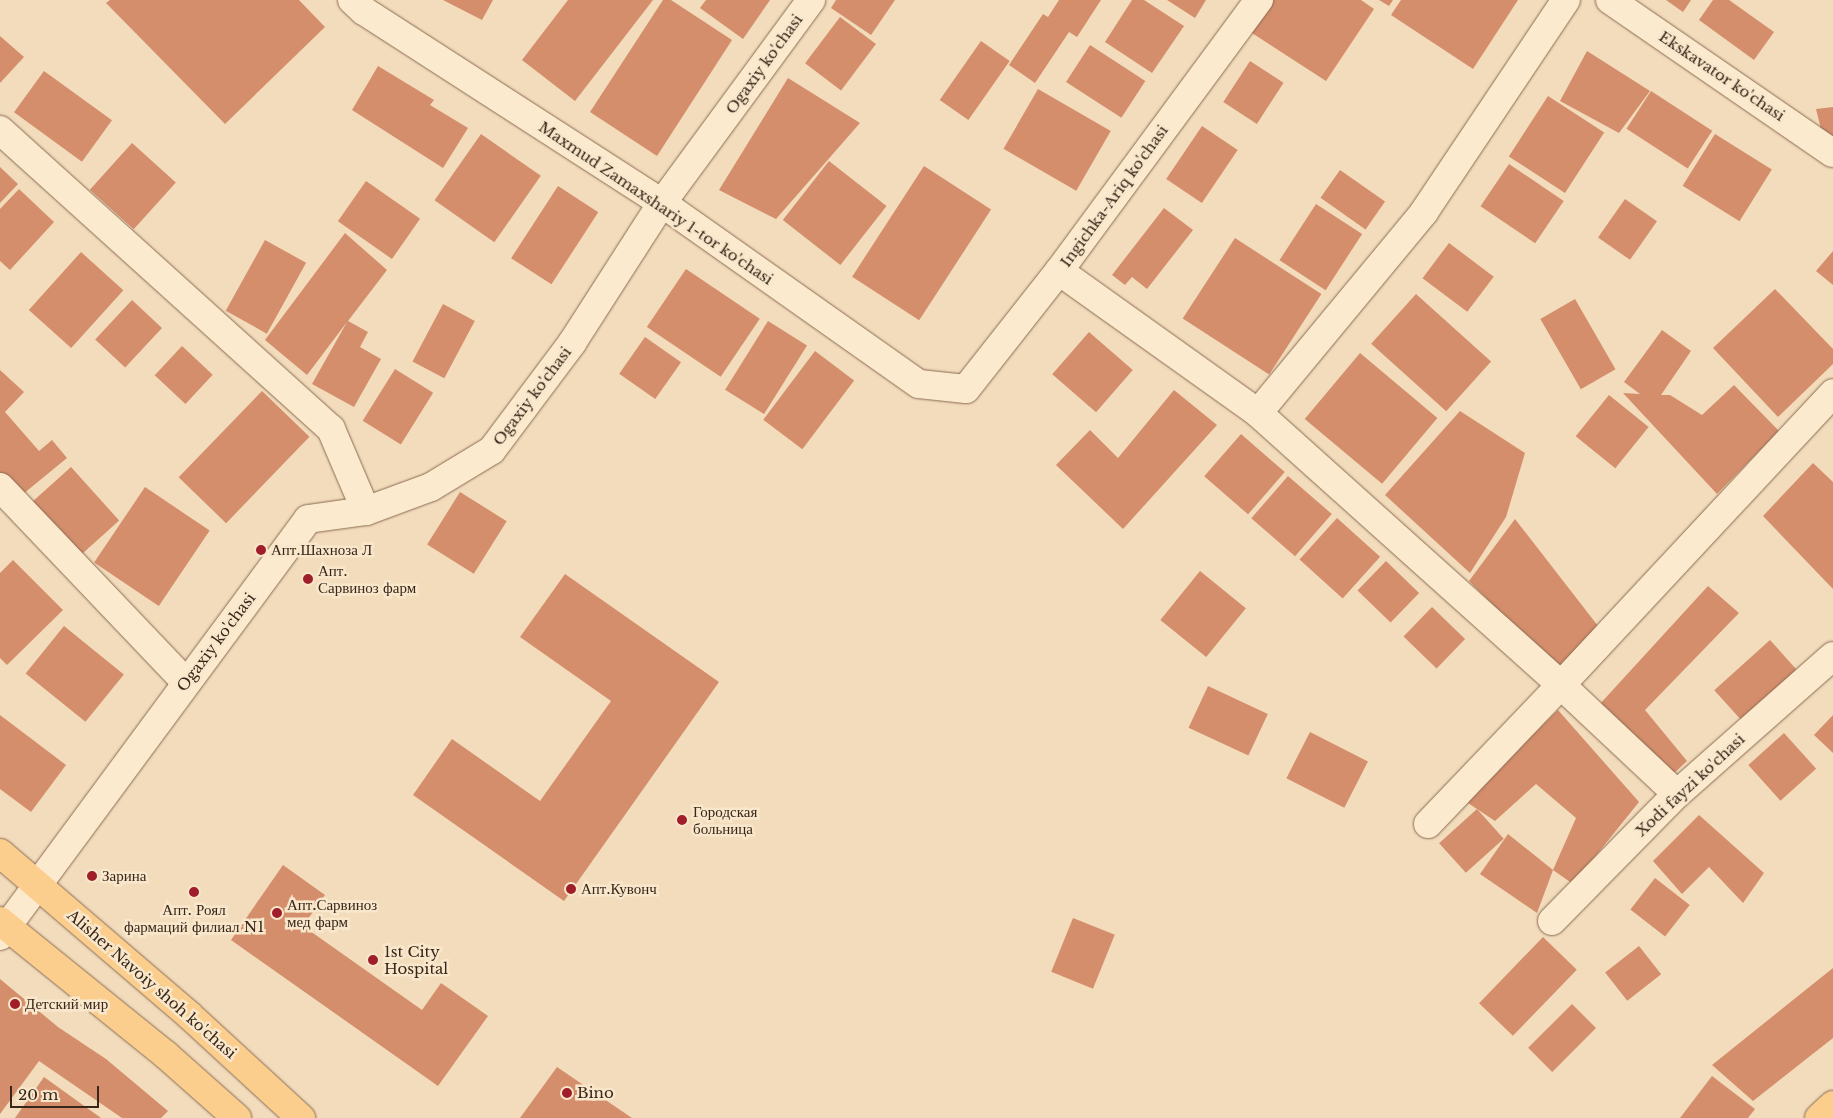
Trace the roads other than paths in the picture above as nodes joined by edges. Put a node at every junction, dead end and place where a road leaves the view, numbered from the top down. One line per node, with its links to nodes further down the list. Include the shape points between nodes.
1 (810, 0): 8 (street, Ogaxiy ko'chasi)
2 (1259, 0): 9 (street, Ingichka-Ariq ko'chasi)
3 (1566, 0): 12 (street, via 1424,212)
4 (1610, 0): 7 (street, Ekskavator ko'chasi)
5 (362, 4): 8 (street, Maxmud Zamaxshariy 1-tor ko'chasi)
6 (0, 130): 14 (street, via 331,429)
7 (1833, 153)
8 (662, 203): 10 (street, Maxmud Zamaxshariy 1-tor ko'chasi, via 919,384); 14 (street, Ogaxiy ko'chasi, via 572,343 492,450 431,487)
9 (1058, 271): 10 (street, Ingichka-Ariq ko'chasi); 12 (street)
10 (966, 389)
11 (1833, 392): 17 (street)
12 (1258, 412): 17 (street)
13 (0, 487): 16 (street)
14 (366, 511): 16 (street, Ogaxiy ko'chasi, via 308,519)
15 (1833, 656): 18 (street, Xodi fayzi ko'chasi)
16 (186, 682): 21 (street, Ogaxiy ko'chasi)
17 (1561, 686): 18 (street); 19 (street)
18 (1677, 794): 22 (street, Xodi fayzi ko'chasi)
19 (1428, 824)
20 (0, 854): 21 (main road, Alisher Navoiy shoh ko'chasi)
21 (36, 884): 23 (street, Ogaxiy ko'chasi); 26 (main road, Alisher Navoiy shoh ko'chasi, via 190,1016)
22 (1552, 921)
23 (2, 928): 25 (main road, via 166,1055)
24 (1833, 1105): 27 (main road)
25 (237, 1118)
26 (301, 1118)
27 (1819, 1118)

